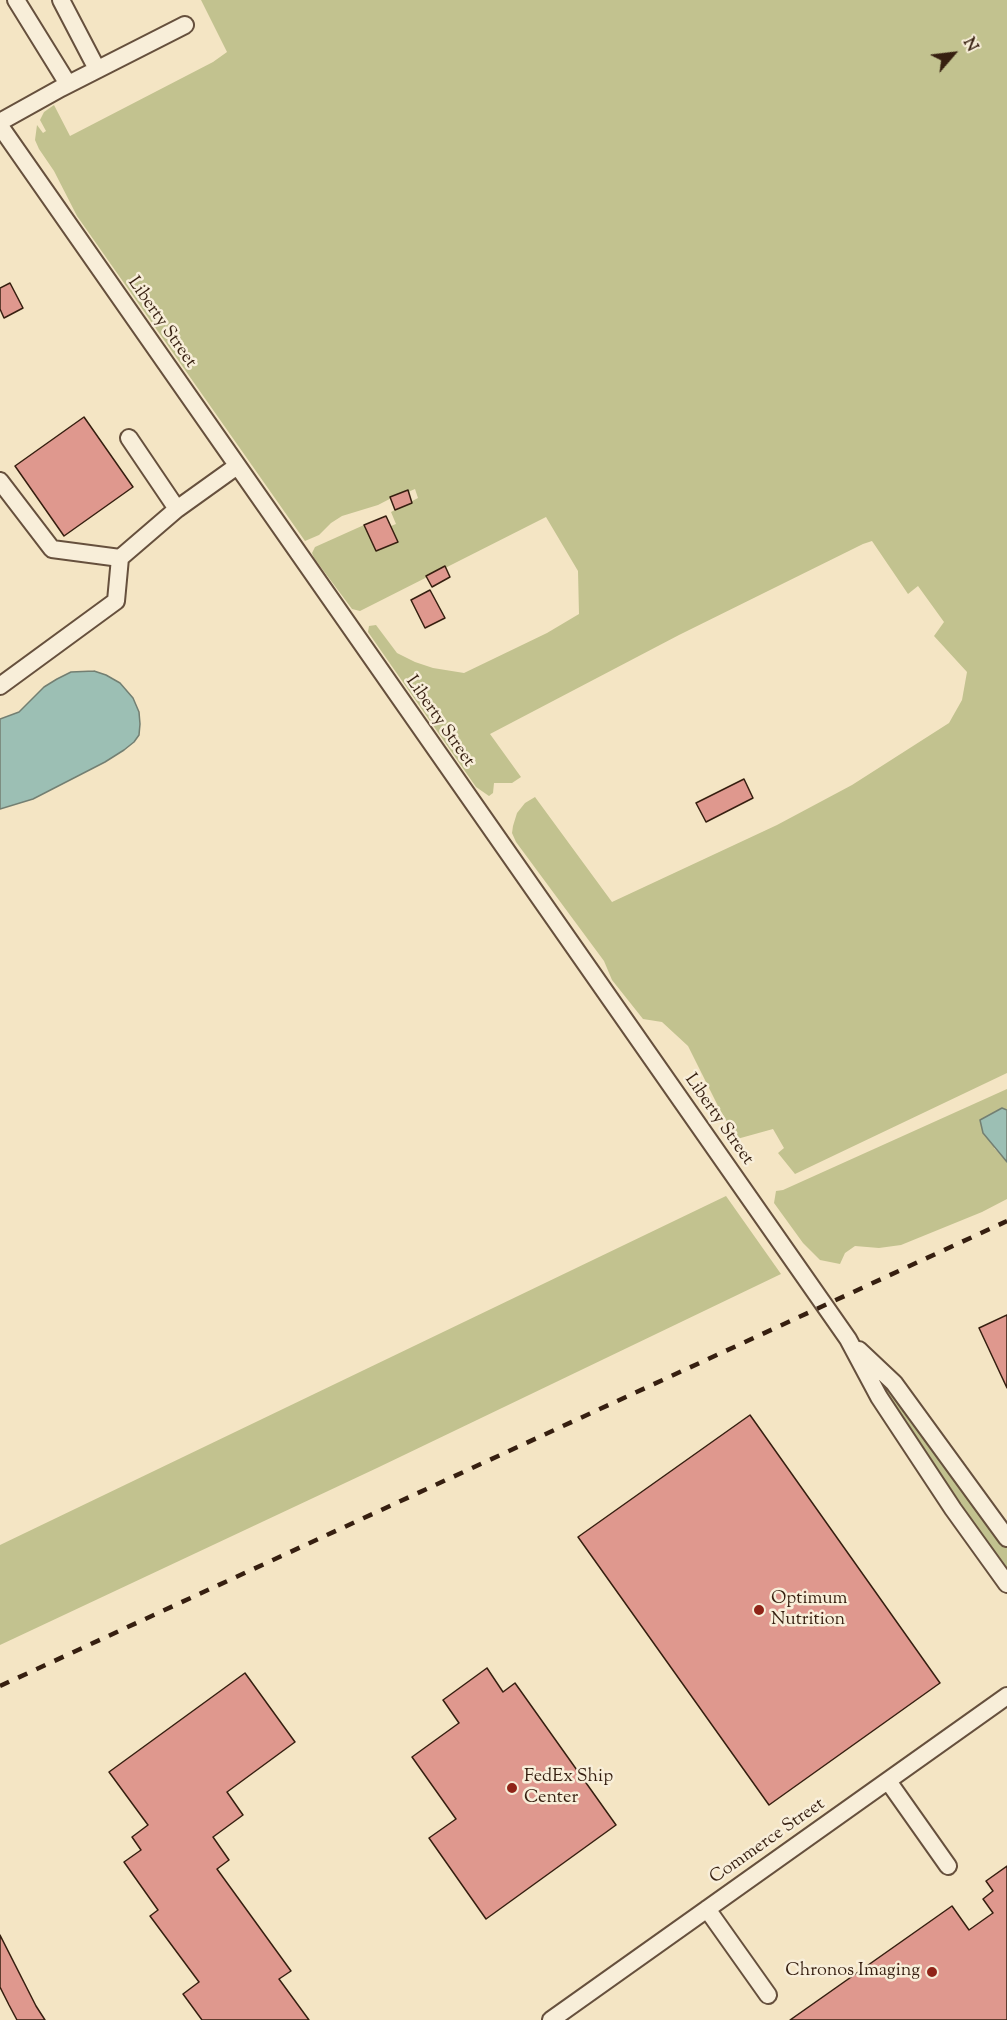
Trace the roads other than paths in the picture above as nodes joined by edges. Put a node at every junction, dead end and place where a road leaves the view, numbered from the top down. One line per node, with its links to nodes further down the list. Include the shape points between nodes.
1 (16, 0): 5 (street)
2 (61, 0): 4 (street)
3 (185, 25): 4 (street)
4 (97, 69): 5 (street)
5 (68, 84): 6 (street)
6 (0, 122)
7 (0, 126): 9 (street, Liberty Street)
8 (129, 438): 11 (street)
9 (237, 465): 11 (street); 14 (street, Liberty Street)
10 (0, 482): 12 (street, via 52,549)
11 (177, 509): 12 (street)
12 (120, 558): 13 (street, via 116,601)
13 (0, 686)
14 (848, 1339): 15 (street, Liberty Street, via 894,1383); 16 (street, Liberty Street, via 879,1397)
15 (1007, 1538)
16 (1007, 1584)
17 (1007, 1696): 18 (street, Commerce Street)
18 (888, 1781): 19 (street); 20 (street, Commerce Street)
19 (948, 1866)
20 (707, 1909): 21 (street); 22 (street, Commerce Street)
21 (768, 1995)
22 (550, 2020)

